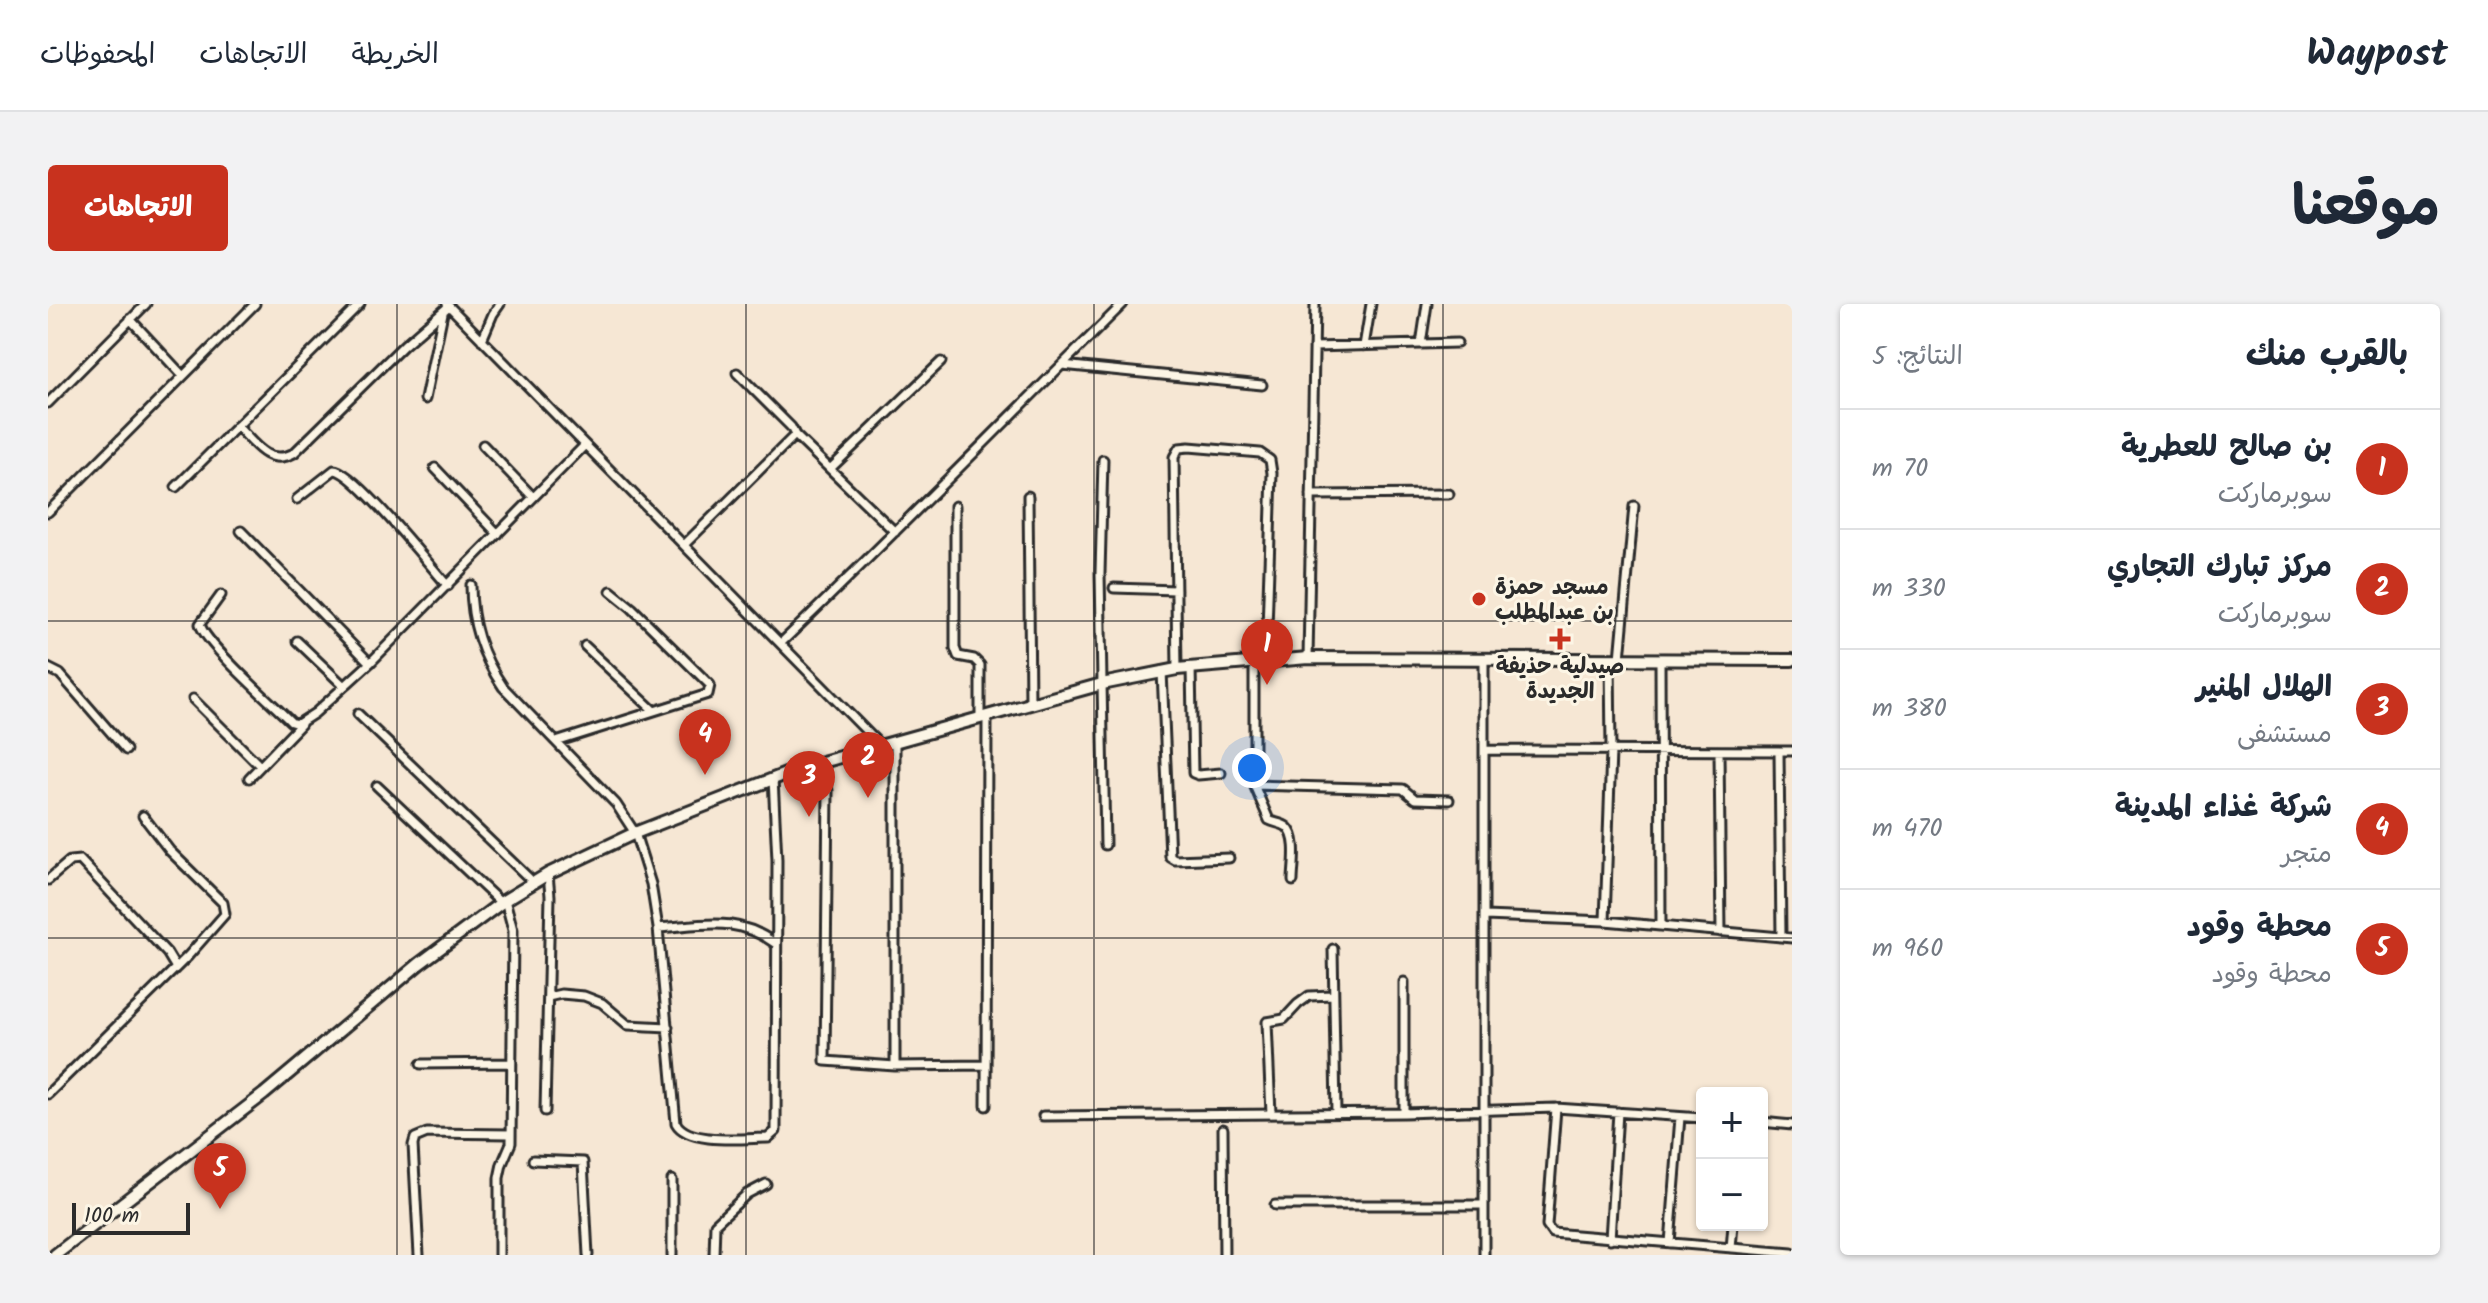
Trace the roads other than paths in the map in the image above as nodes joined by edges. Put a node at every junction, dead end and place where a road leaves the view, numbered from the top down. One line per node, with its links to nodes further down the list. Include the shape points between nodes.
1 (146, 304): 10 (street)
2 (255, 304): 19 (street)
3 (360, 304): 23 (street)
4 (500, 304): 11 (street)
5 (1123, 304): 17 (street)
6 (1315, 304): 15 (street)
7 (1371, 304): 14 (street)
8 (1427, 304): 13 (street)
9 (447, 307): 11 (street); 21 (street); 23 (street, via 286,457 268,456)
10 (130, 319): 19 (street); 22 (street)
11 (482, 340): 26 (street)
12 (1457, 343): 13 (street)
13 (1421, 344): 14 (street)
14 (1364, 346): 15 (street)
15 (1314, 347): 32 (street)
16 (941, 362): 29 (street)
17 (1062, 365): 20 (street); 40 (street)
18 (737, 373): 24 (street)
19 (183, 376): 38 (street)
20 (1262, 385)
21 (425, 399)
22 (48, 403)
23 (237, 426): 30 (street)
24 (795, 435): 29 (street); 42 (street)
25 (483, 445): 34 (street)
26 (585, 445): 34 (street); 42 (street)
27 (1103, 460): 64 (street)
28 (435, 468): 41 (street)
29 (830, 469): 40 (street)
30 (176, 487)
31 (1449, 494): 32 (street)
32 (1311, 495): 52 (street)
33 (1028, 496): 67 (street)
34 (533, 497): 41 (street)
35 (297, 499): 44 (street, via 334,470 343,471)
36 (955, 506): 70 (street, via 955,648 958,656 980,665)
37 (1634, 506): 54 (street)
38 (48, 512)
39 (241, 531): 59 (street)
40 (895, 532): 50 (street)
41 (498, 534): 44 (street)
42 (685, 544): 50 (street)
43 (471, 585): 73 (street, via 475,628 491,670)
44 (448, 586): 59 (street)
45 (1114, 588): 46 (street)
46 (1176, 590): 57 (street, via 1174,457 1179,448 1260,453 1270,460 1272,473); 62 (street)
47 (611, 591): 68 (street, via 710,687 708,694)
48 (221, 595): 71 (street, via 200,624 206,636 291,722)
49 (297, 641): 65 (street)
50 (781, 643): 74 (street)
51 (585, 646): 68 (street)
52 (1308, 658): 53 (main road); 57 (main road)
53 (1484, 658): 54 (main road); 76 (street)
54 (1615, 659): 55 (main road); 77 (street)
55 (1660, 660): 56 (main road); 78 (street)
56 (1792, 660)
57 (1266, 661): 58 (main road)
58 (1254, 662): 60 (main road); 87 (street)
59 (370, 663): 65 (street)
60 (1191, 667): 62 (main road); 84 (street, via 1193,773)
61 (48, 668): 75 (street, via 60,674)
62 (1177, 669): 63 (main road)
63 (1162, 671): 64 (main road); 93 (street, via 1170,857)
64 (1102, 684): 67 (main road); 92 (street)
65 (344, 686): 71 (street)
66 (193, 699): 83 (street)
67 (1030, 704): 70 (main road)
68 (653, 710): 73 (street)
69 (358, 714): 97 (street)
70 (984, 717): 72 (main road); 115 (street)
71 (306, 720): 83 (street)
72 (895, 741): 74 (main road); 116 (street)
73 (556, 742): 91 (street, via 616,804)
74 (880, 745): 82 (main road)
75 (126, 750)
76 (1485, 750): 77 (street); 99 (street)
77 (1611, 751): 78 (street); 100 (street)
78 (1661, 751): 79 (street); 101 (street)
79 (1719, 751): 80 (street); 103 (street)
80 (1779, 751): 81 (street); 104 (street)
81 (1792, 751)
82 (823, 761): 86 (main road); 116 (street, via 828,791 825,1059)
83 (260, 766): 85 (street)
84 (1221, 773)
85 (249, 778)
86 (773, 778): 91 (main road); 106 (street)
87 (1254, 785): 89 (street, via 1403,789 1415,799); 96 (street, via 1269,820 1290,830)
88 (377, 786): 98 (street)
89 (1449, 800)
90 (143, 816): 108 (street, via 224,907 223,918)
91 (635, 833): 94 (main road); 102 (street)
92 (1105, 845)
93 (1229, 858)
94 (548, 874): 97 (main road); 111 (street)
95 (48, 880): 108 (street, via 74,859 80,860)
96 (1293, 881)
97 (533, 882): 98 (main road)
98 (503, 901): 113 (street, via 513,930); 143 (main road)
99 (1485, 916): 100 (street); 120 (street)
100 (1605, 921): 101 (street)
101 (1661, 926): 103 (street)
102 (658, 928): 106 (street, via 732,923); 112 (street)
103 (1721, 932): 104 (street)
104 (1781, 937): 105 (street)
105 (1792, 938)
106 (776, 944): 112 (street, via 777,1123 772,1137 704,1138 680,1130)
107 (1333, 949): 110 (street)
108 (176, 968): 117 (street)
109 (1404, 982): 124 (street)
110 (1332, 995): 123 (street); 125 (street, via 1309,996 1284,1019 1267,1022)
111 (548, 997): 112 (street, via 584,996 602,1003 628,1025); 121 (street)
112 (668, 1027)
113 (511, 1063): 114 (street); 132 (street)
114 (421, 1064)
115 (986, 1065): 116 (street); 118 (street)
116 (895, 1066)
117 (48, 1094)
118 (986, 1106)
119 (1556, 1108): 120 (street); 122 (street); 139 (street, via 1549,1230)
120 (1484, 1110): 124 (street); 137 (street)
121 (545, 1111)
122 (1618, 1112): 127 (street); 139 (street)
123 (1336, 1113): 124 (street); 125 (street)
124 (1404, 1113)
125 (1271, 1114): 126 (street)
126 (1043, 1116)
127 (1680, 1117): 128 (street); 140 (street)
128 (1696, 1118)
129 (1768, 1123): 130 (street)
130 (1792, 1125)
131 (1223, 1129): 149 (street)
132 (511, 1134): 144 (street, via 427,1133 415,1138); 145 (street, via 499,1178)
133 (533, 1160): 146 (street, via 583,1162)
134 (672, 1180): 147 (street)
135 (766, 1184): 148 (street, via 715,1224)
136 (1275, 1205): 137 (street)
137 (1483, 1205): 150 (street)
138 (1732, 1231): 141 (street)
139 (1610, 1239): 140 (street)
140 (1670, 1243): 141 (street)
141 (1731, 1248): 142 (street)
142 (1792, 1253)
143 (55, 1255)
144 (419, 1255)
145 (499, 1255)
146 (588, 1255)
147 (672, 1255)
148 (714, 1255)
149 (1224, 1255)
150 (1484, 1255)

